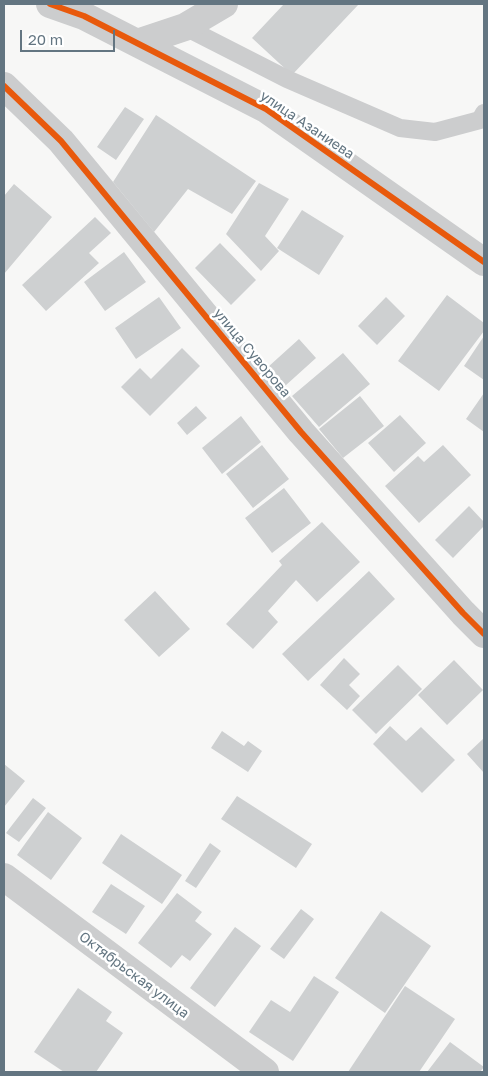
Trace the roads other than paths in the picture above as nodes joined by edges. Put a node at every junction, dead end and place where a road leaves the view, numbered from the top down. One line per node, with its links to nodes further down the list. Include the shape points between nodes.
1 (50, 4): 4 (street, улица Азаниева, via 84,16)
2 (224, 4): 3 (street)
3 (185, 27): 4 (street); 6 (lane, via 287,79 400,128 435,132 480,120)
4 (137, 43): 7 (street, улица Азаниева, via 266,109)
5 (4, 86): 8 (street, улица Суворова, via 61,141 301,432)
6 (484, 113)
7 (484, 262)
8 (484, 634)
9 (4, 878): 10 (street, Октябрьская улица)
10 (265, 1072)

